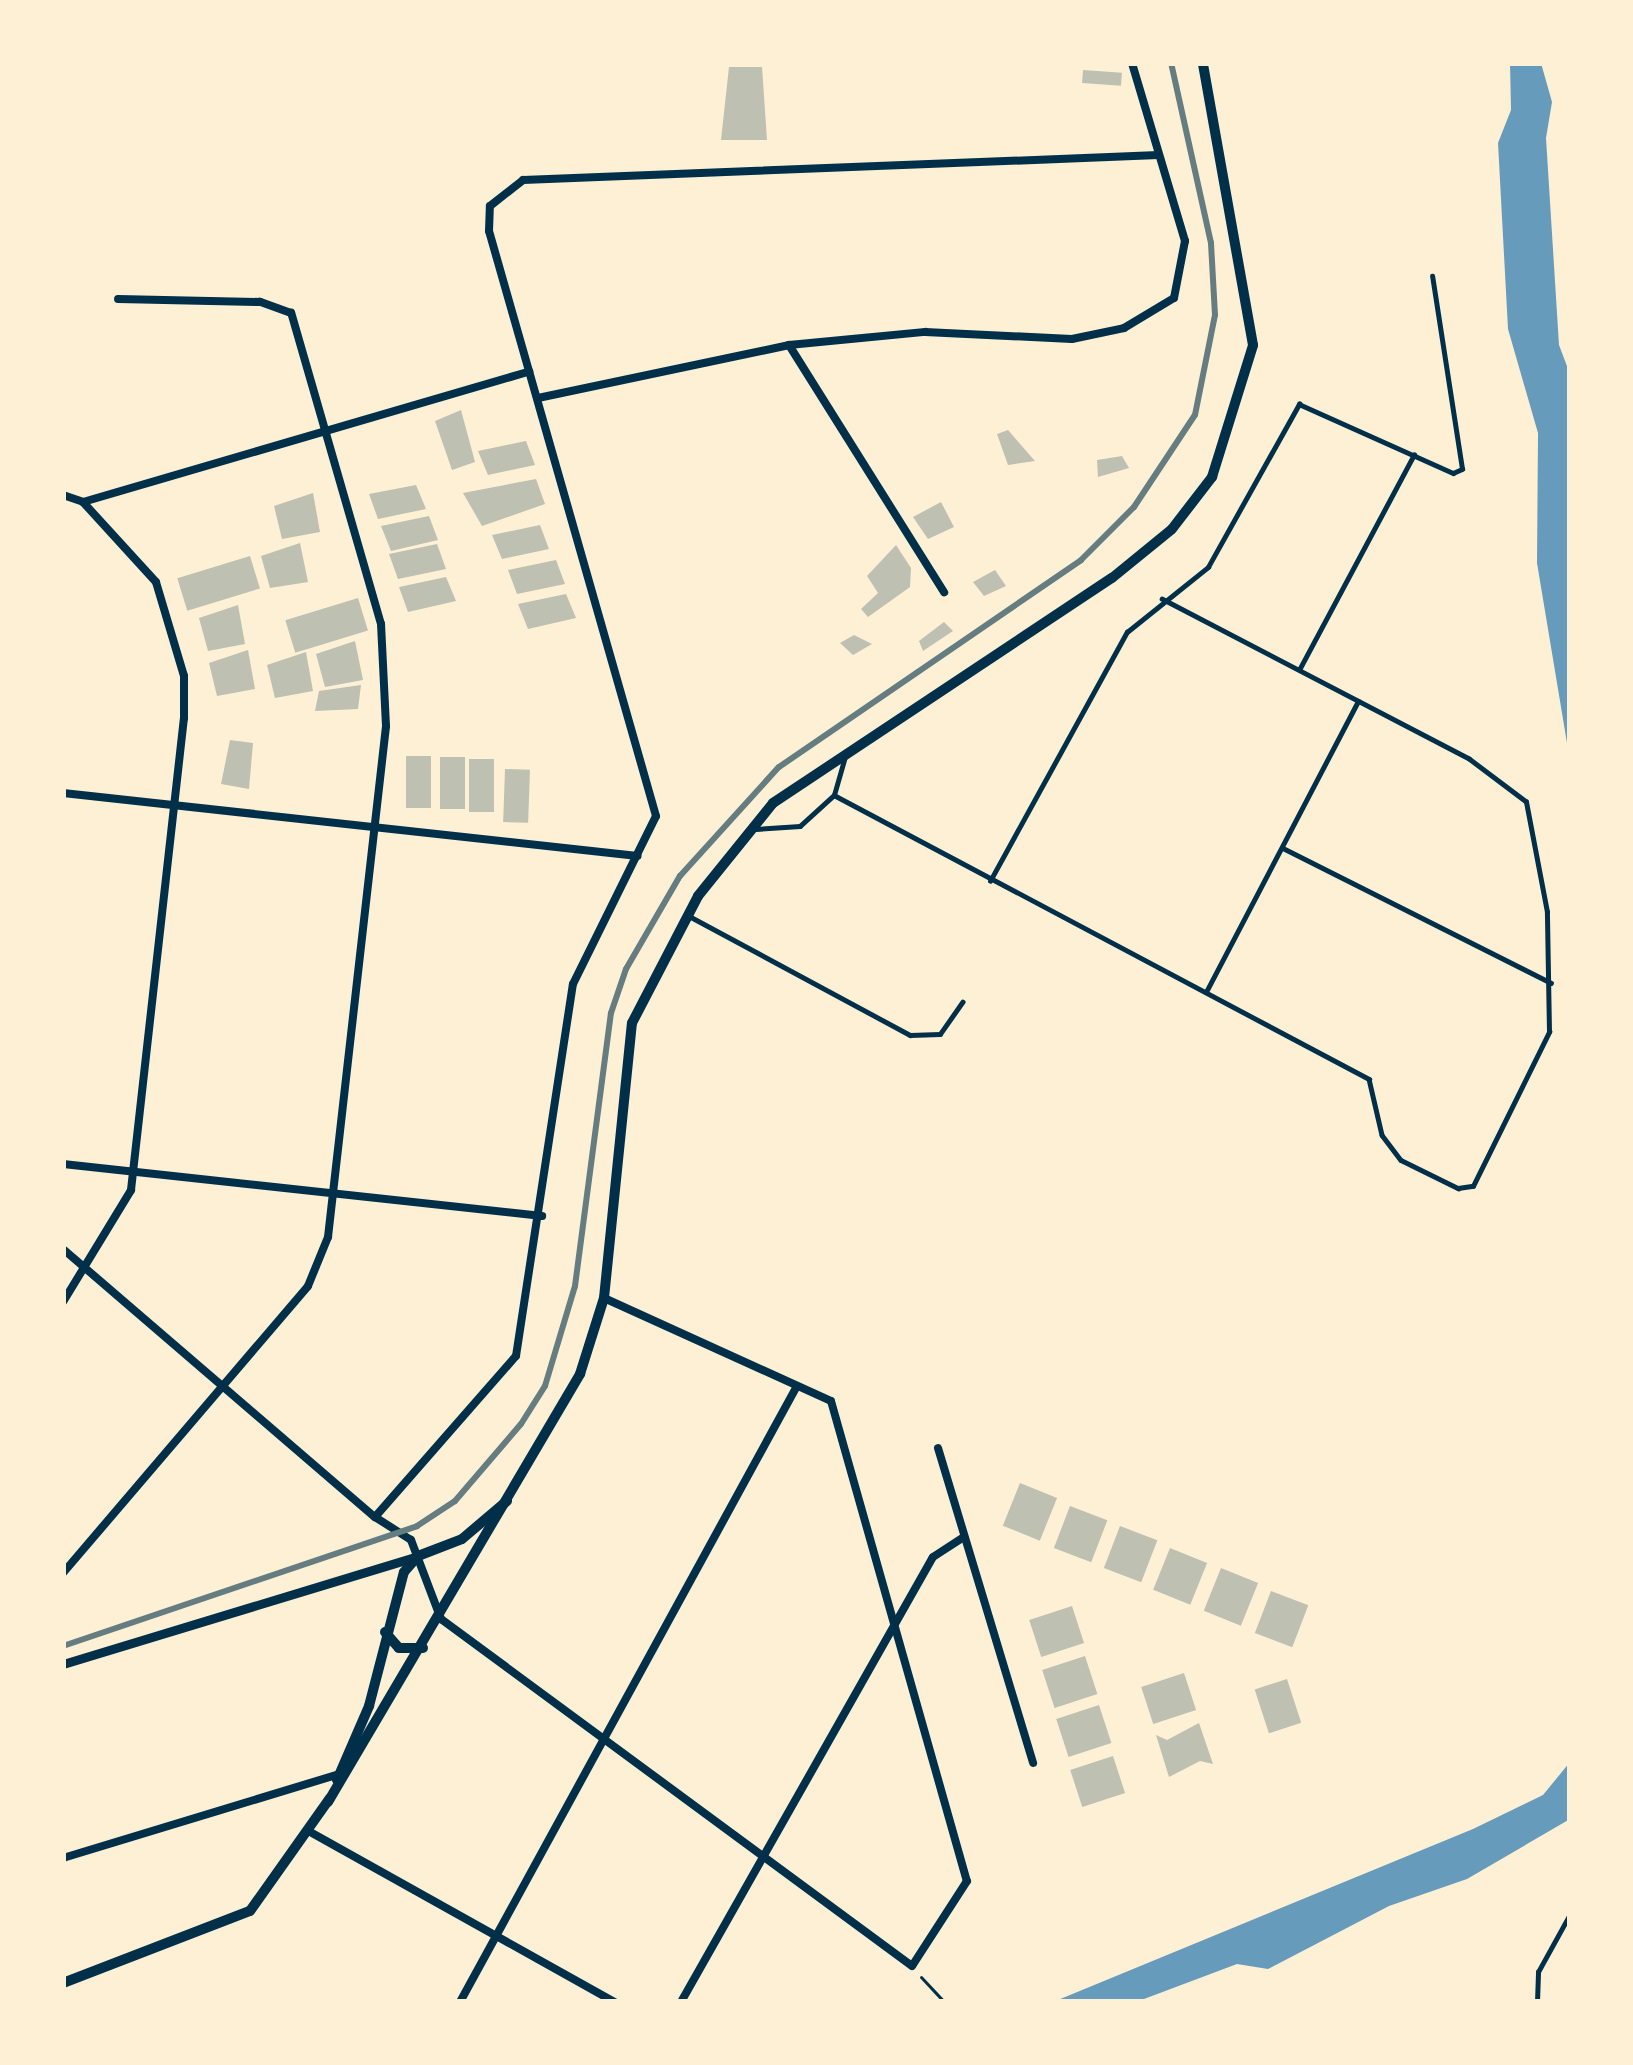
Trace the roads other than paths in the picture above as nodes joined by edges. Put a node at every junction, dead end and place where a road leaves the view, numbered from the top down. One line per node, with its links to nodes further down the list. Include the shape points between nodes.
1 (1132, 63): 3 (street)
2 (1203, 63): 17 (main road, via 1252,345 1212,477 1172,529 1112,578)
3 (1159, 155): 6 (street, via 1185,241 1174,298 1152,315 1072,339 925,332); 7 (street, via 523,180 490,206 489,231)
4 (1432, 276): 10 (lane, via 1462,469 1453,473)
5 (118, 299): 9 (street, via 260,302 291,313)
6 (789, 345): 8 (street); 13 (street)
7 (529, 372): 8 (street); 9 (street)
8 (538, 398): 24 (street, via 656,816)
9 (329, 428): 12 (street); 21 (street, via 381,624 386,726)
10 (1414, 455): 14 (lane, via 1299,404 1208,567); 15 (lane)
11 (63, 495): 12 (street)
12 (83, 502): 20 (street, via 156,582 173,624 184,676)
13 (944, 592)
14 (1162, 599): 15 (lane); 25 (lane, via 1127,632)
15 (1299, 670): 16 (lane)
16 (1358, 701): 23 (lane); 27 (lane, via 1506,779 1526,802)
17 (843, 751): 19 (lane, via 845,777); 22 (main road)
18 (63, 793): 20 (street)
19 (834, 795): 22 (lane, via 800,826); 25 (lane)
20 (174, 805): 21 (street); 31 (street)
21 (377, 829): 24 (street); 32 (street)
22 (750, 829): 26 (main road)
23 (1281, 848): 27 (lane); 28 (lane)
24 (638, 856): 33 (street, via 574,983)
25 (990, 881): 28 (lane)
26 (686, 915): 29 (lane, via 770,953 910,1035 940,1034); 36 (main road, via 632,1023)
27 (1551, 983): 28 (lane, via 1550,1032 1486,1168 1473,1186 1458,1188 1401,1160 1382,1136 1370,1079)
28 (1206, 992)
29 (962, 1002)
30 (63, 1164): 31 (street)
31 (134, 1173): 32 (street); 35 (street)
32 (335, 1196): 33 (street); 39 (street, via 308,1286)
33 (542, 1216): 42 (street, via 516,1356)
34 (63, 1249): 35 (street)
35 (87, 1268): 37 (street); 39 (street)
36 (604, 1298): 38 (street); 41 (main road, via 580,1374)
37 (63, 1302)
38 (797, 1386): 47 (street, via 831,1401); 51 (street)
39 (225, 1390): 42 (street); 45 (street)
40 (938, 1448): 43 (street)
41 (514, 1495): 44 (main road, via 462,1539); 46 (main road)
42 (375, 1517): 44 (street, via 412,1540)
43 (964, 1537): 47 (street, via 933,1557); 52 (street)
44 (418, 1556): 46 (street); 48 (main road, via 395,1588); 50 (street)
45 (63, 1573)
46 (441, 1619): 49 (main road); 51 (street)
47 (893, 1627): 56 (street); 56 (street, via 967,1881 912,1966)
48 (384, 1629): 49 (main road, via 399,1648); 53 (main road)
49 (423, 1647): 53 (main road)
50 (63, 1664)
51 (603, 1742): 56 (street); 58 (street)
52 (1033, 1763)
53 (345, 1773): 54 (main road); 55 (street)
54 (312, 1833): 58 (street); 59 (main road, via 250,1911)
55 (63, 1858)
56 (761, 1860): 62 (street)
57 (1570, 1914): 63 (lane, via 1538,1972)
58 (497, 1934): 60 (street); 61 (street)
59 (63, 1983)
60 (460, 2002)
61 (615, 2002)
62 (681, 2002)
63 (1537, 2002)

